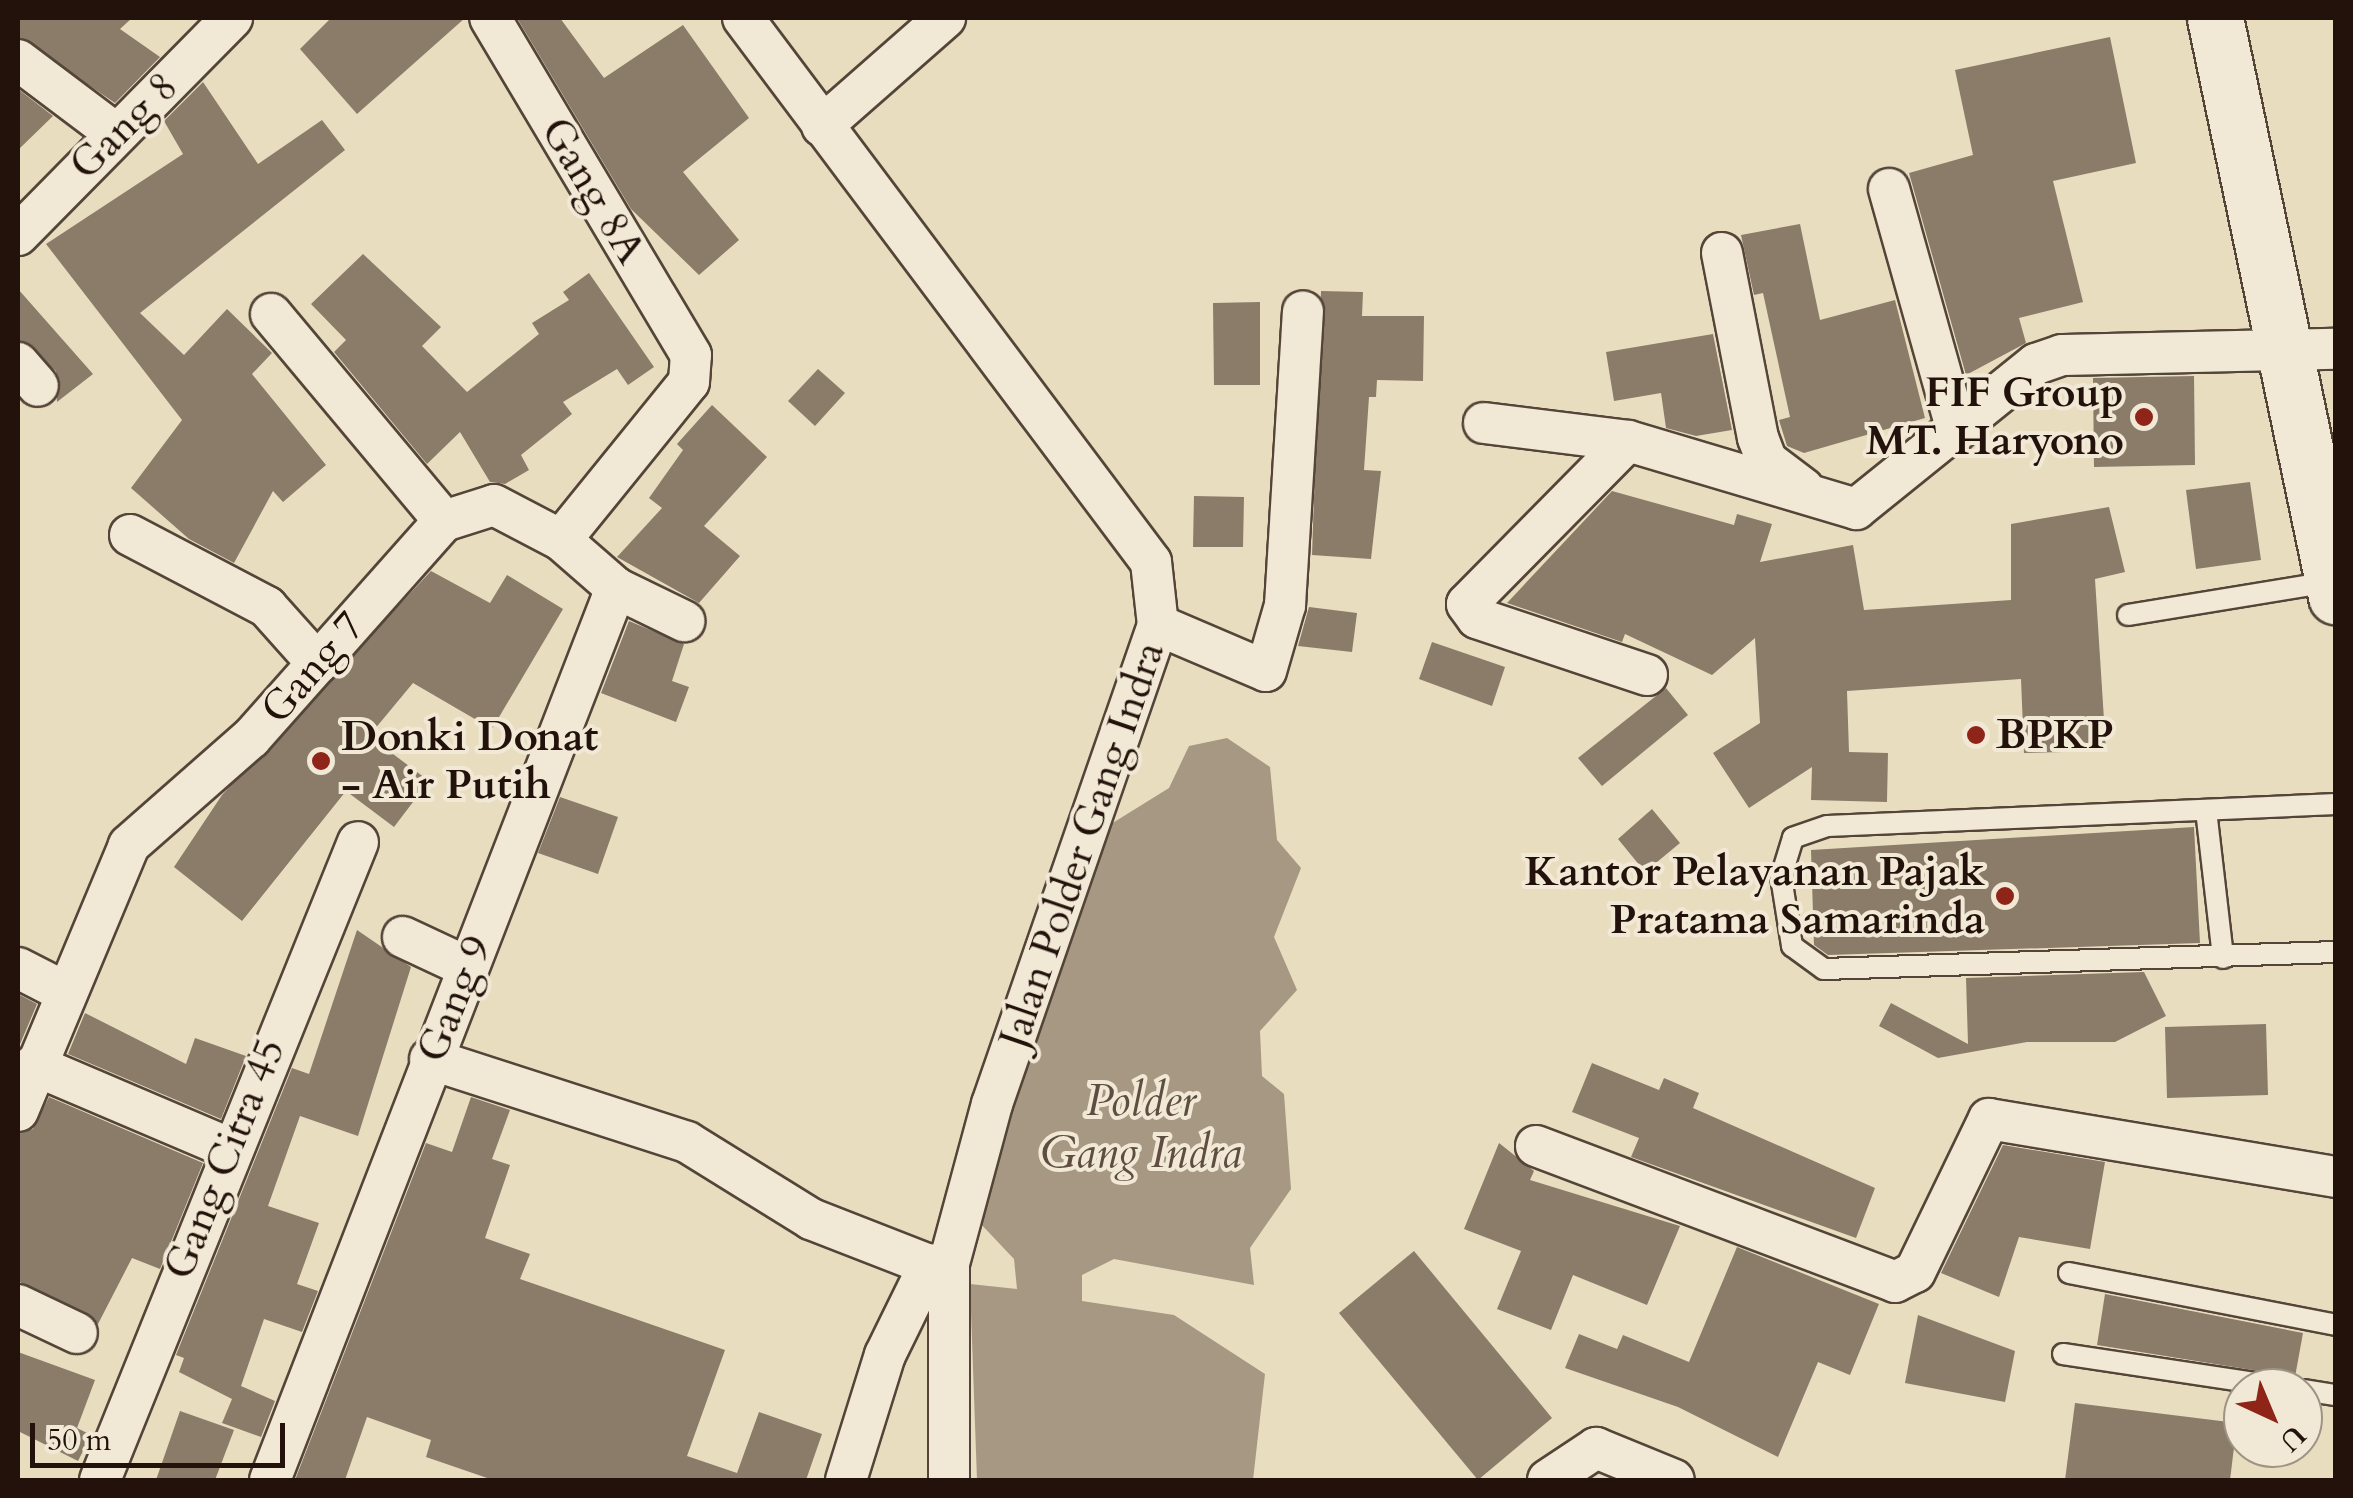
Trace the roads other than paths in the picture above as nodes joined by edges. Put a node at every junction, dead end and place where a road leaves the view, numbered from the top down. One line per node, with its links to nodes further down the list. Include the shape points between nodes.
1 (232, 18): 8 (street, Gang 8)
2 (490, 18): 21 (street, Gang 8A, via 694,366)
3 (743, 18): 7 (street, Jalan Polder Gang Indra)
4 (945, 18): 7 (street)
5 (2215, 18): 14 (main road)
6 (18, 60): 8 (street)
7 (822, 126): 26 (street, Jalan Polder Gang Indra, via 1144,547)
8 (115, 133): 10 (street, Gang 8)
9 (1889, 189): 16 (street)
10 (18, 236)
11 (1722, 253): 18 (street, via 1767,461)
12 (1303, 312): 26 (street, via 1286,588 1266,670)
13 (270, 314): 19 (street)
14 (2314, 352): 16 (street, via 2062,355 2036,364); 22 (main road)
15 (1484, 423): 17 (street)
16 (1957, 431): 18 (street, via 1874,502)
17 (1628, 441): 18 (street); 28 (street, via 1466,604 1478,618)
18 (1833, 508)
19 (444, 521): 21 (street, via 494,506); 27 (street, Gang 7)
20 (130, 535): 27 (street, via 267,607)
21 (561, 540): 23 (street)
22 (2335, 586): 24 (lane)
23 (616, 588): 25 (street); 35 (street, Gang 9, via 550,776)
24 (2128, 616)
25 (684, 621)
26 (1158, 624): 43 (street, Jalan Polder Gang Indra)
27 (318, 664): 37 (street, Gang 7, via 251,738 129,845)
28 (1647, 675)
29 (2336, 804): 30 (lane)
30 (2206, 810): 34 (lane); 34 (lane, via 1818,828 1794,838 1781,877 1792,946 1824,969)
31 (358, 842): 41 (street, Gang Citra 45)
32 (403, 937): 35 (street)
33 (2336, 952): 34 (lane)
34 (2223, 958)
35 (467, 966): 38 (street, Gang 9)
36 (18, 968): 37 (street)
37 (63, 990): 39 (street, Gang 7)
38 (430, 1058): 43 (street, via 687,1142 811,1220); 51 (street, Gang 9)
39 (24, 1087): 41 (street)
40 (1536, 1146): 42 (street, via 1895,1282 1914,1272 1989,1119)
41 (229, 1148): 50 (street, Gang Citra 45)
42 (2336, 1177)
43 (939, 1264): 52 (street, via 885,1356); 53 (street)
44 (2069, 1273): 46 (lane)
45 (18, 1305): 47 (street)
46 (2336, 1325)
47 (77, 1333)
48 (2063, 1354): 49 (lane)
49 (2223, 1378)
50 (100, 1480)
51 (270, 1480)
52 (846, 1480)
53 (949, 1480)
54 (1548, 1480): 55 (street, via 1596,1448)
55 (1674, 1480)

